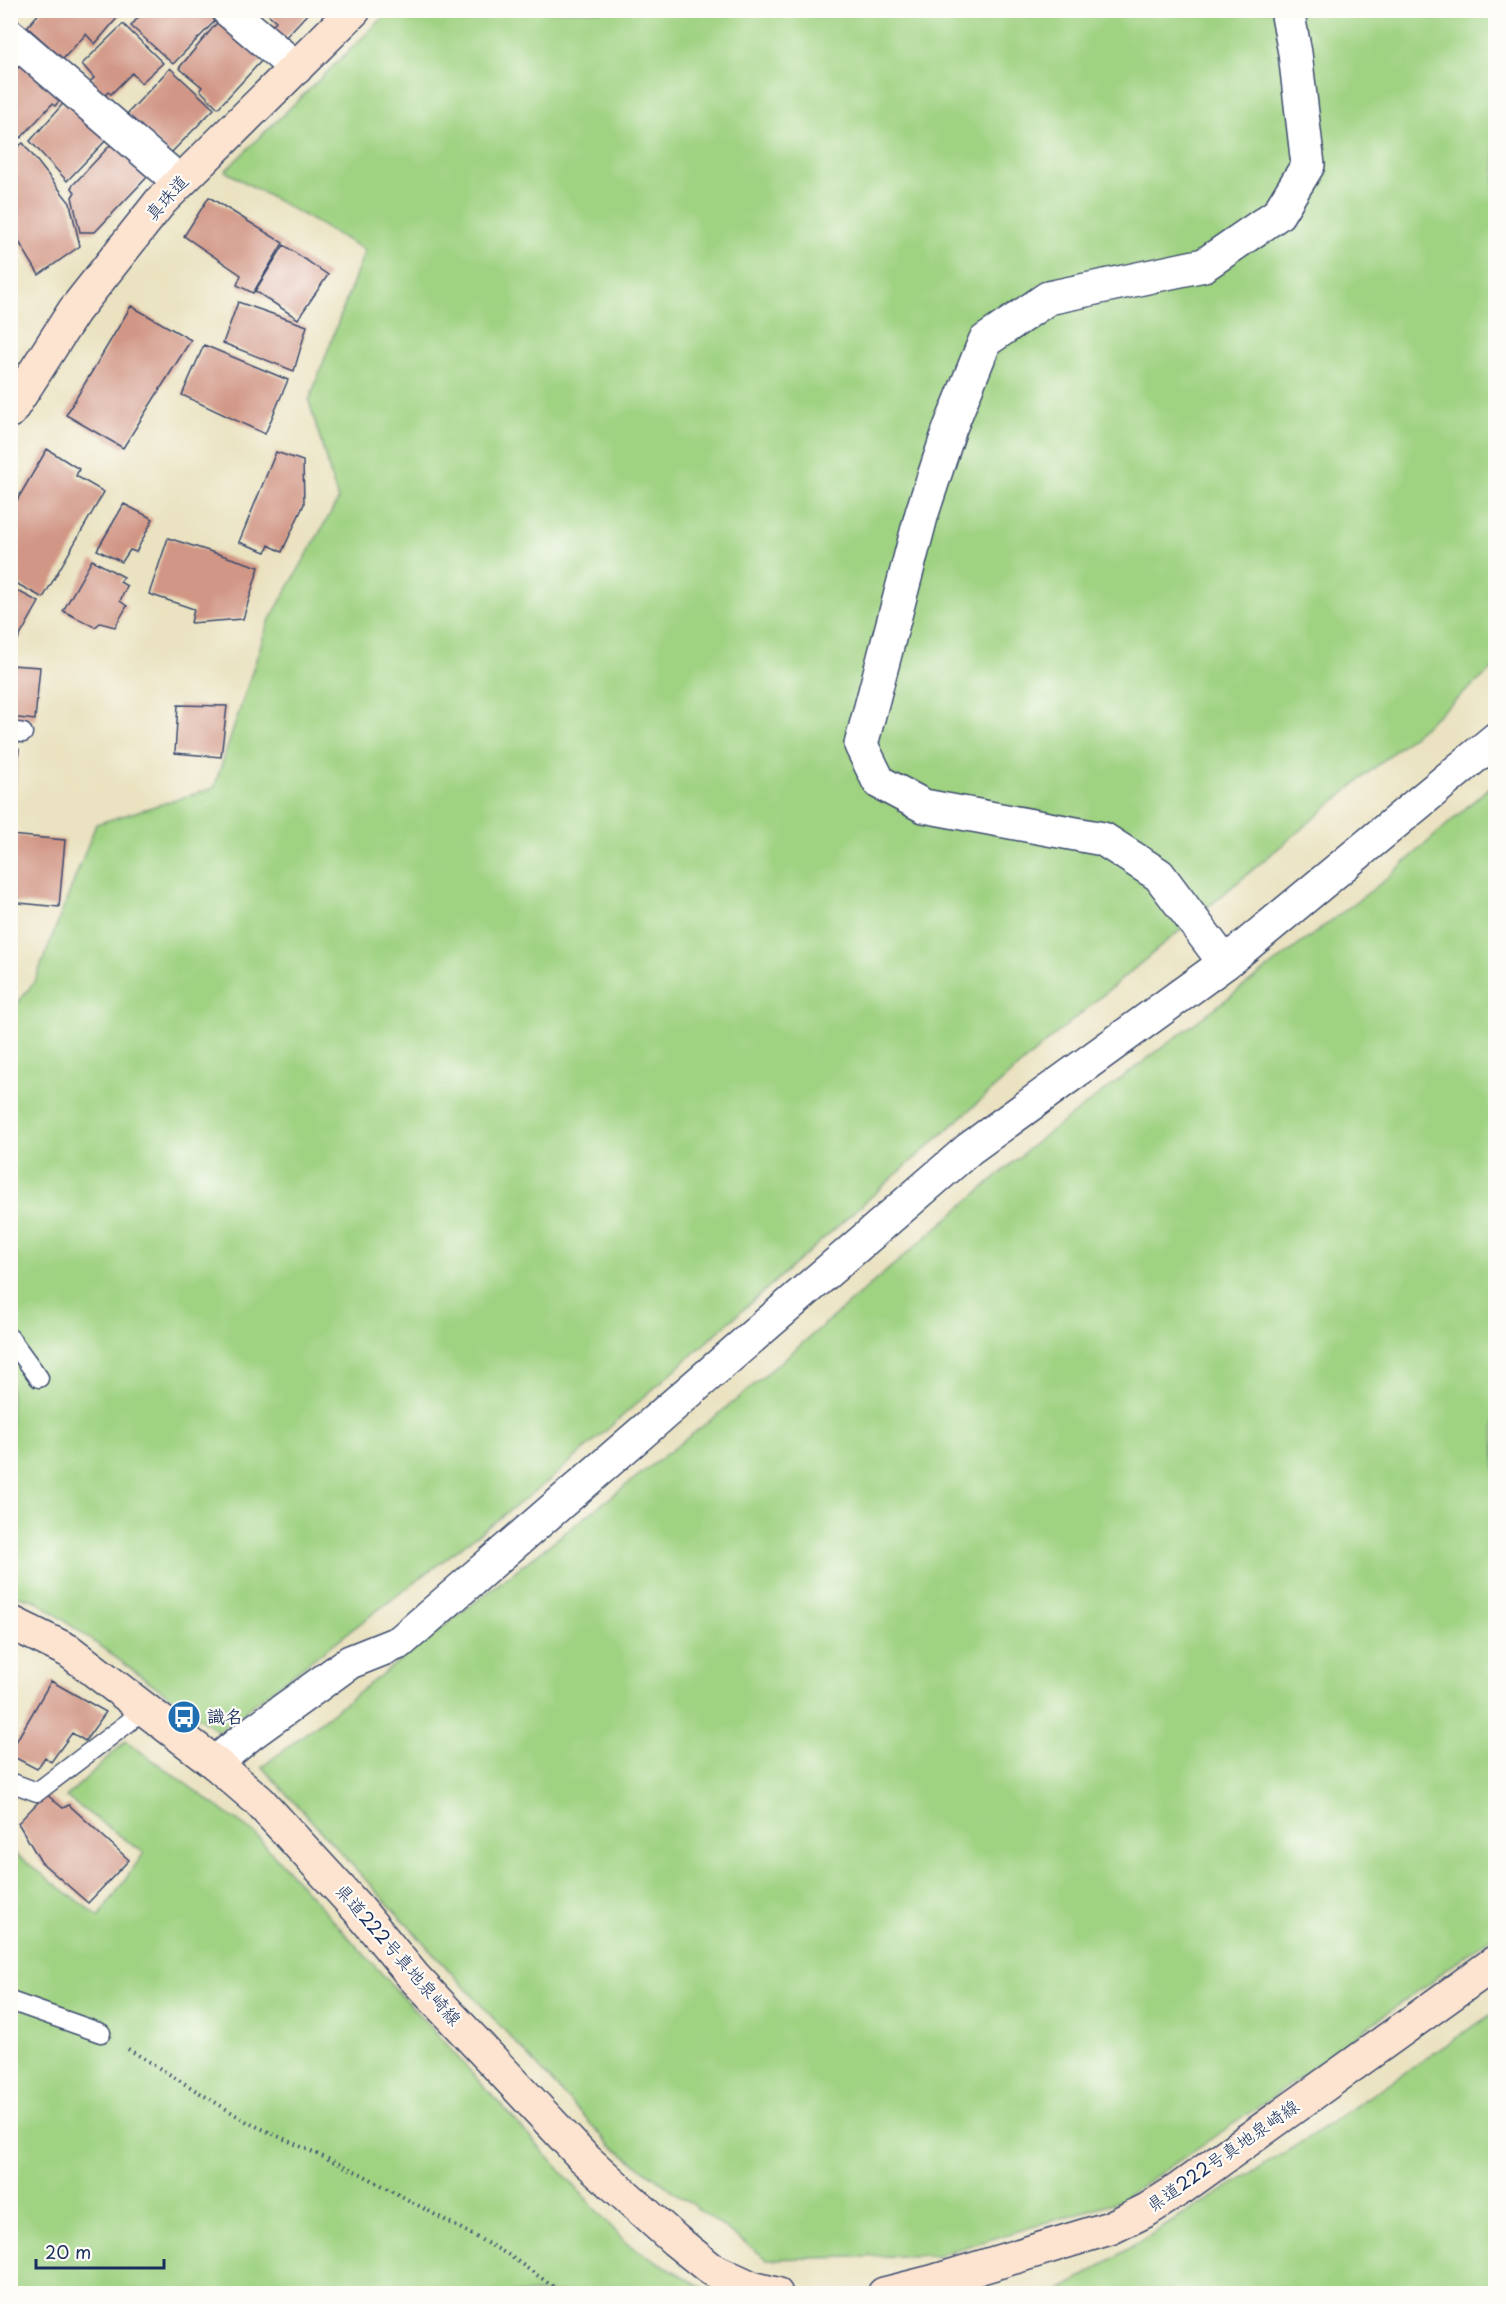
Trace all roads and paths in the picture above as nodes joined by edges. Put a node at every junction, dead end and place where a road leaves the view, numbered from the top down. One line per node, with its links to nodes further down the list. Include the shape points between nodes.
1 (228, 10): 5 (street)
2 (354, 10): 5 (main road, 真珠道)
3 (1287, 10): 9 (street, via 1308,165 1278,214 1204,265 1048,298 985,340 922,513 861,745 879,782 924,806 1103,839 1160,875)
4 (10, 36): 6 (street)
5 (296, 68): 6 (main road, 真珠道)
6 (180, 182): 7 (main road, 真珠道, via 74,311)
7 (10, 411)
8 (1496, 739): 9 (street)
9 (1225, 963): 14 (street, via 969,1149 400,1642 350,1662)
10 (10, 1338): 11 (lane)
11 (39, 1378)
12 (10, 1622): 13 (main road, 県道222号真地泉崎線, via 69,1651)
13 (142, 1707): 14 (main road, 県道222号真地泉崎線); 15 (lane, via 129,1722 37,1792)
14 (215, 1763): 19 (main road, 県道222号真地泉崎線, via 259,1802 359,1910 413,1976 583,2157 711,2269)
15 (10, 1782)
16 (1496, 1962): 21 (main road, 県道222号真地泉崎線, via 1147,2210 1110,2228)
17 (10, 2001): 18 (lane)
18 (101, 2033): 20 (path, via 249,2123 362,2174 507,2254)
19 (760, 2292)
20 (564, 2294)
21 (884, 2294)

